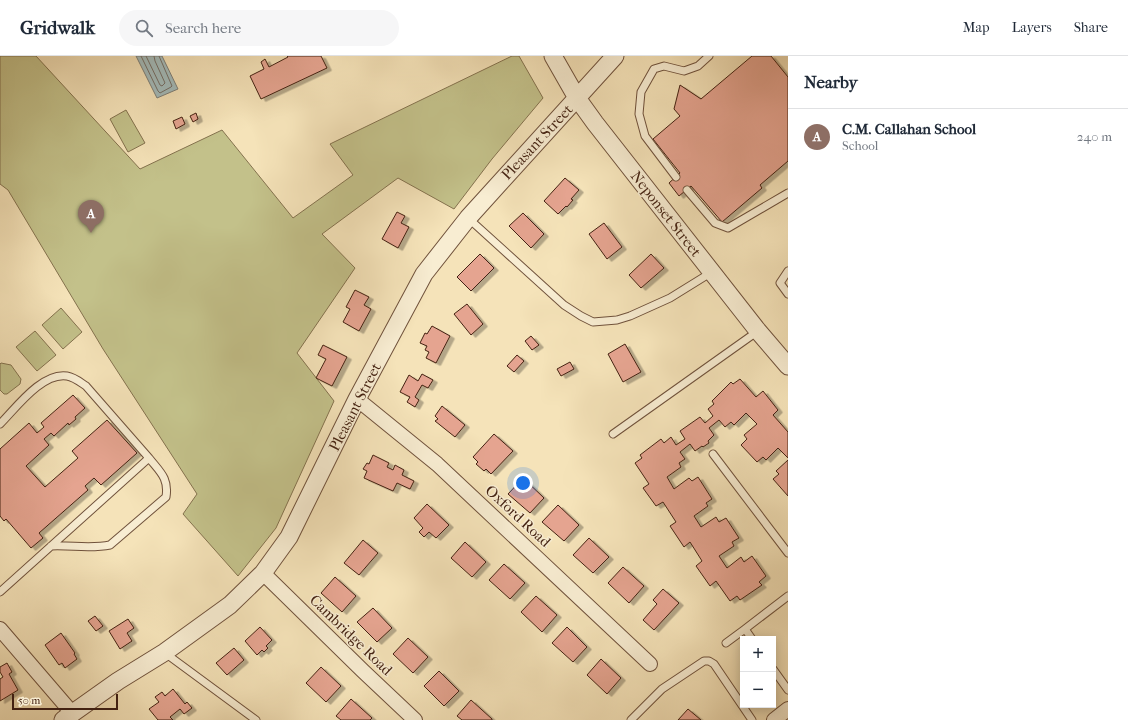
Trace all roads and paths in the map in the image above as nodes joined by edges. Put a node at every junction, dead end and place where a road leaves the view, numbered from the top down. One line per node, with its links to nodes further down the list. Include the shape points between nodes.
1 (554, 56): 4 (street, Neponset Street)
2 (615, 56): 4 (street, Pleasant Street)
3 (709, 56): 5 (lane, via 698,66 684,70 664,66 654,69 641,92 639,114 645,136)
4 (577, 98): 8 (street, Pleasant Street); 10 (street, Neponset Street)
5 (676, 177)
6 (687, 190): 7 (lane, via 715,223 728,228)
7 (788, 192)
8 (468, 218): 10 (lane, via 564,305 593,322 630,316 670,298); 14 (street, Pleasant Street, via 424,274)
9 (788, 271): 11 (lane, via 780,283)
10 (712, 272): 12 (street, Neponset Street)
11 (788, 294)
12 (758, 331): 13 (street, Neponset Street); 16 (lane)
13 (788, 366)
14 (358, 399): 21 (street, Pleasant Street, via 289,537); 29 (street, Oxford Road, via 437,464)
15 (0, 424): 18 (lane, via 44,380 66,376 86,386)
16 (613, 434)
17 (713, 454): 20 (lane)
18 (150, 458): 19 (lane); 19 (lane, via 166,480 166,497 110,545)
19 (52, 546): 22 (lane)
20 (788, 553)
21 (263, 572): 28 (street, Pleasant Street, via 230,605); 35 (street, Cambridge Road)
22 (0, 592)
23 (788, 596): 25 (lane)
24 (0, 629): 33 (street)
25 (745, 629): 26 (lane); 27 (lane)
26 (750, 636)
27 (726, 643)
28 (165, 652): 33 (street, Pleasant Street, via 118,681); 34 (lane)
29 (650, 664)
30 (776, 672): 31 (lane)
31 (788, 690)
32 (788, 710): 38 (street)
33 (68, 717)
34 (256, 720)
35 (415, 720)
36 (631, 720): 37 (lane, via 662,689 704,661 714,664)
37 (752, 720)
38 (774, 720)

